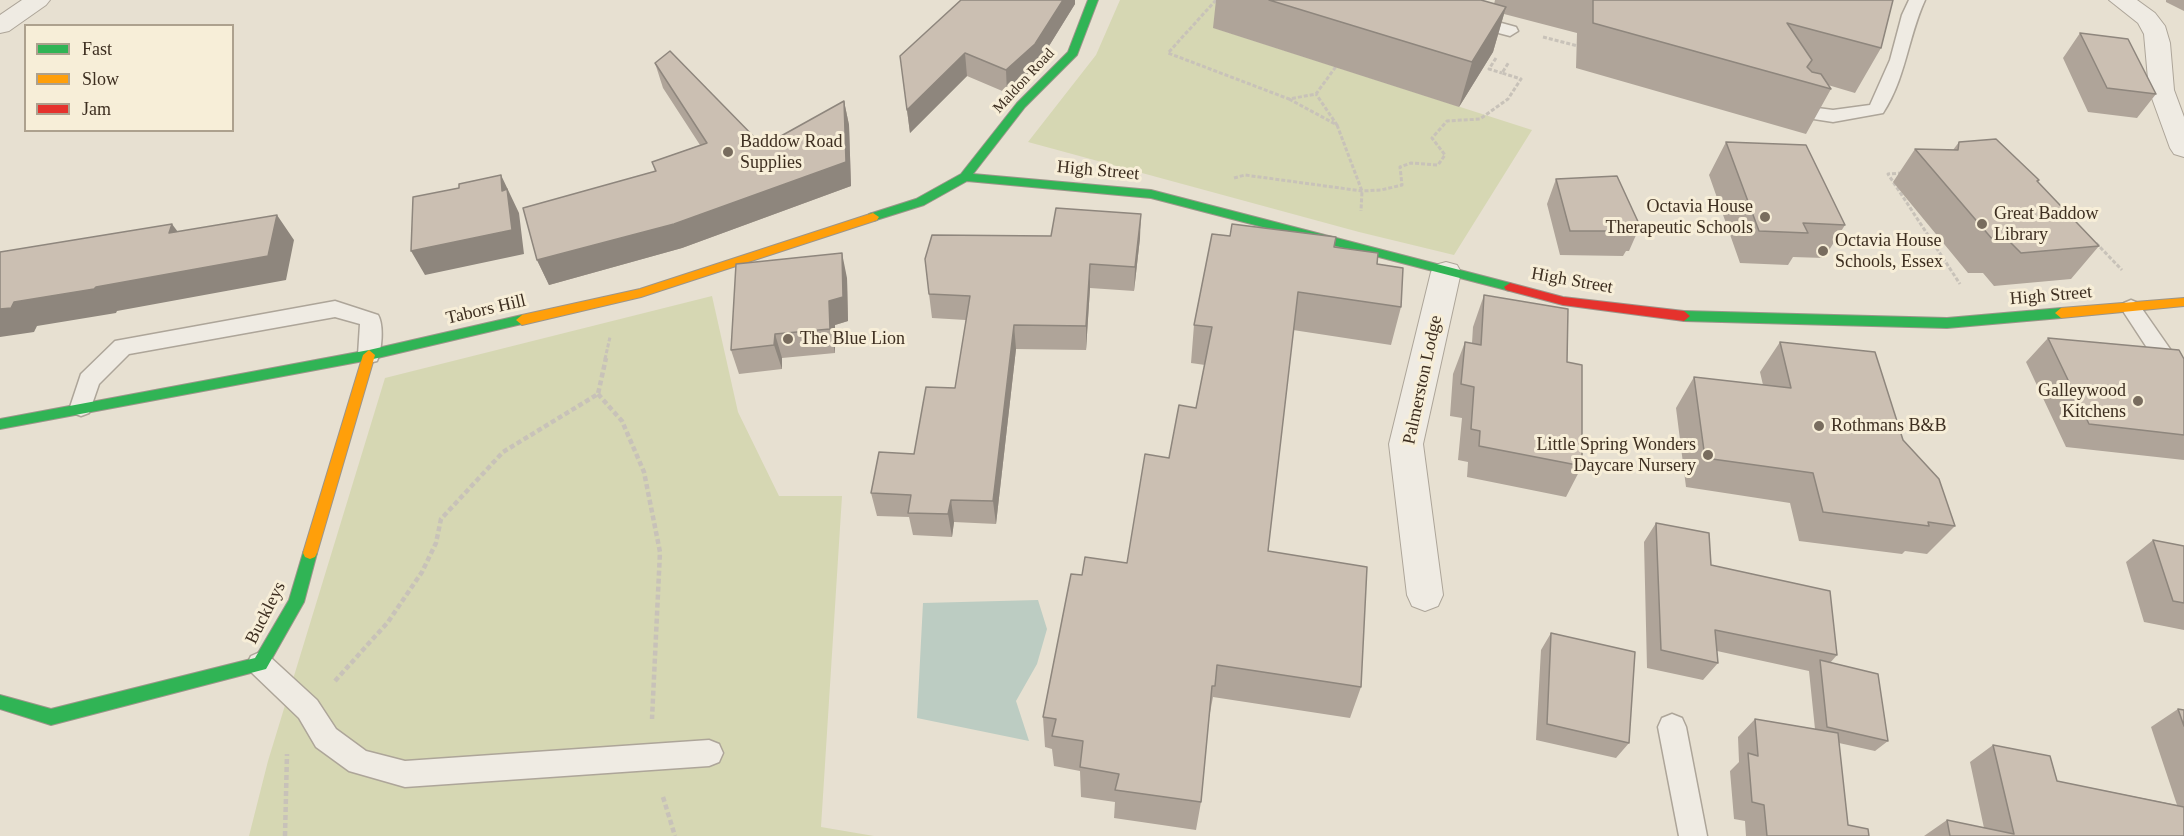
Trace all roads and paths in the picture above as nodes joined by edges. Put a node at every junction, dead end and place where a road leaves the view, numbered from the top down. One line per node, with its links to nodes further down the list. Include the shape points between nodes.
1 (39, 0): 7 (street)
2 (1093, 0): 23 (street, Maldon Road, via 1073,53 1020,105)
3 (1216, 0): 18 (path, via 1168,53)
4 (1473, 0): 8 (lane, via 1465,13 1470,20)
5 (1917, 0): 19 (lane, via 1899,60 1877,109 1833,116)
6 (2121, 0): 10 (street, via 2152,23)
7 (0, 26)
8 (1509, 31)
9 (1539, 36): 12 (path)
10 (2159, 36): 11 (street); 21 (street, via 2160,83)
11 (2184, 42)
12 (1582, 48)
13 (1515, 53): 16 (path)
14 (1342, 59): 17 (path)
15 (1489, 69): 16 (path)
16 (1502, 73): 25 (path, via 1521,79 1509,99 1480,119 1448,122 1432,138 1445,155 1438,165 1411,163 1400,167 1402,185)
17 (1316, 94): 18 (path); 20 (path)
18 (1289, 99): 20 (path)
19 (1794, 111)
20 (1337, 125): 25 (path)
21 (2184, 148)
22 (1909, 172): 32 (path, via 1888,174)
23 (965, 177): 27 (street, High Street, via 1151,194); 28 (street, Tabors Hill, via 920,202)
24 (1234, 178): 25 (path, via 1245,175)
25 (1362, 191)
26 (2091, 239): 30 (path)
27 (1446, 272): 32 (street, High Street, via 1563,301 1700,318 1947,323); 38 (street, Palmerston Lodge, via 1406,444)
28 (641, 293): 33 (street, Tabors Hill); 35 (path, via 633,319 611,332)
29 (2184, 302): 30 (street, High Street)
30 (2156, 305): 31 (street, High Street)
31 (2131, 308): 32 (street, High Street); 34 (lane)
32 (1984, 320)
33 (369, 355): 36 (street, Tabors Hill); 36 (lane, via 371,320 334,309 123,347 89,380); 39 (street, Buckleys, via 296,602)
34 (2184, 386)
35 (598, 394): 41 (path, via 503,452 441,519 436,543 422,572 388,622); 44 (path, via 622,422 645,472 660,552)
36 (81, 407): 37 (street, Tabors Hill)
37 (0, 424)
38 (1425, 595)
39 (260, 664): 40 (street, Buckleys, via 51,717); 41 (lane)
40 (0, 702)
41 (308, 709): 44 (lane, via 326,738 359,762 405,774); 45 (path, via 288,725)
42 (1672, 727): 47 (lane)
43 (709, 753): 44 (lane)
44 (651, 758): 46 (path)
45 (285, 836)
46 (675, 836)
47 (1693, 836)

